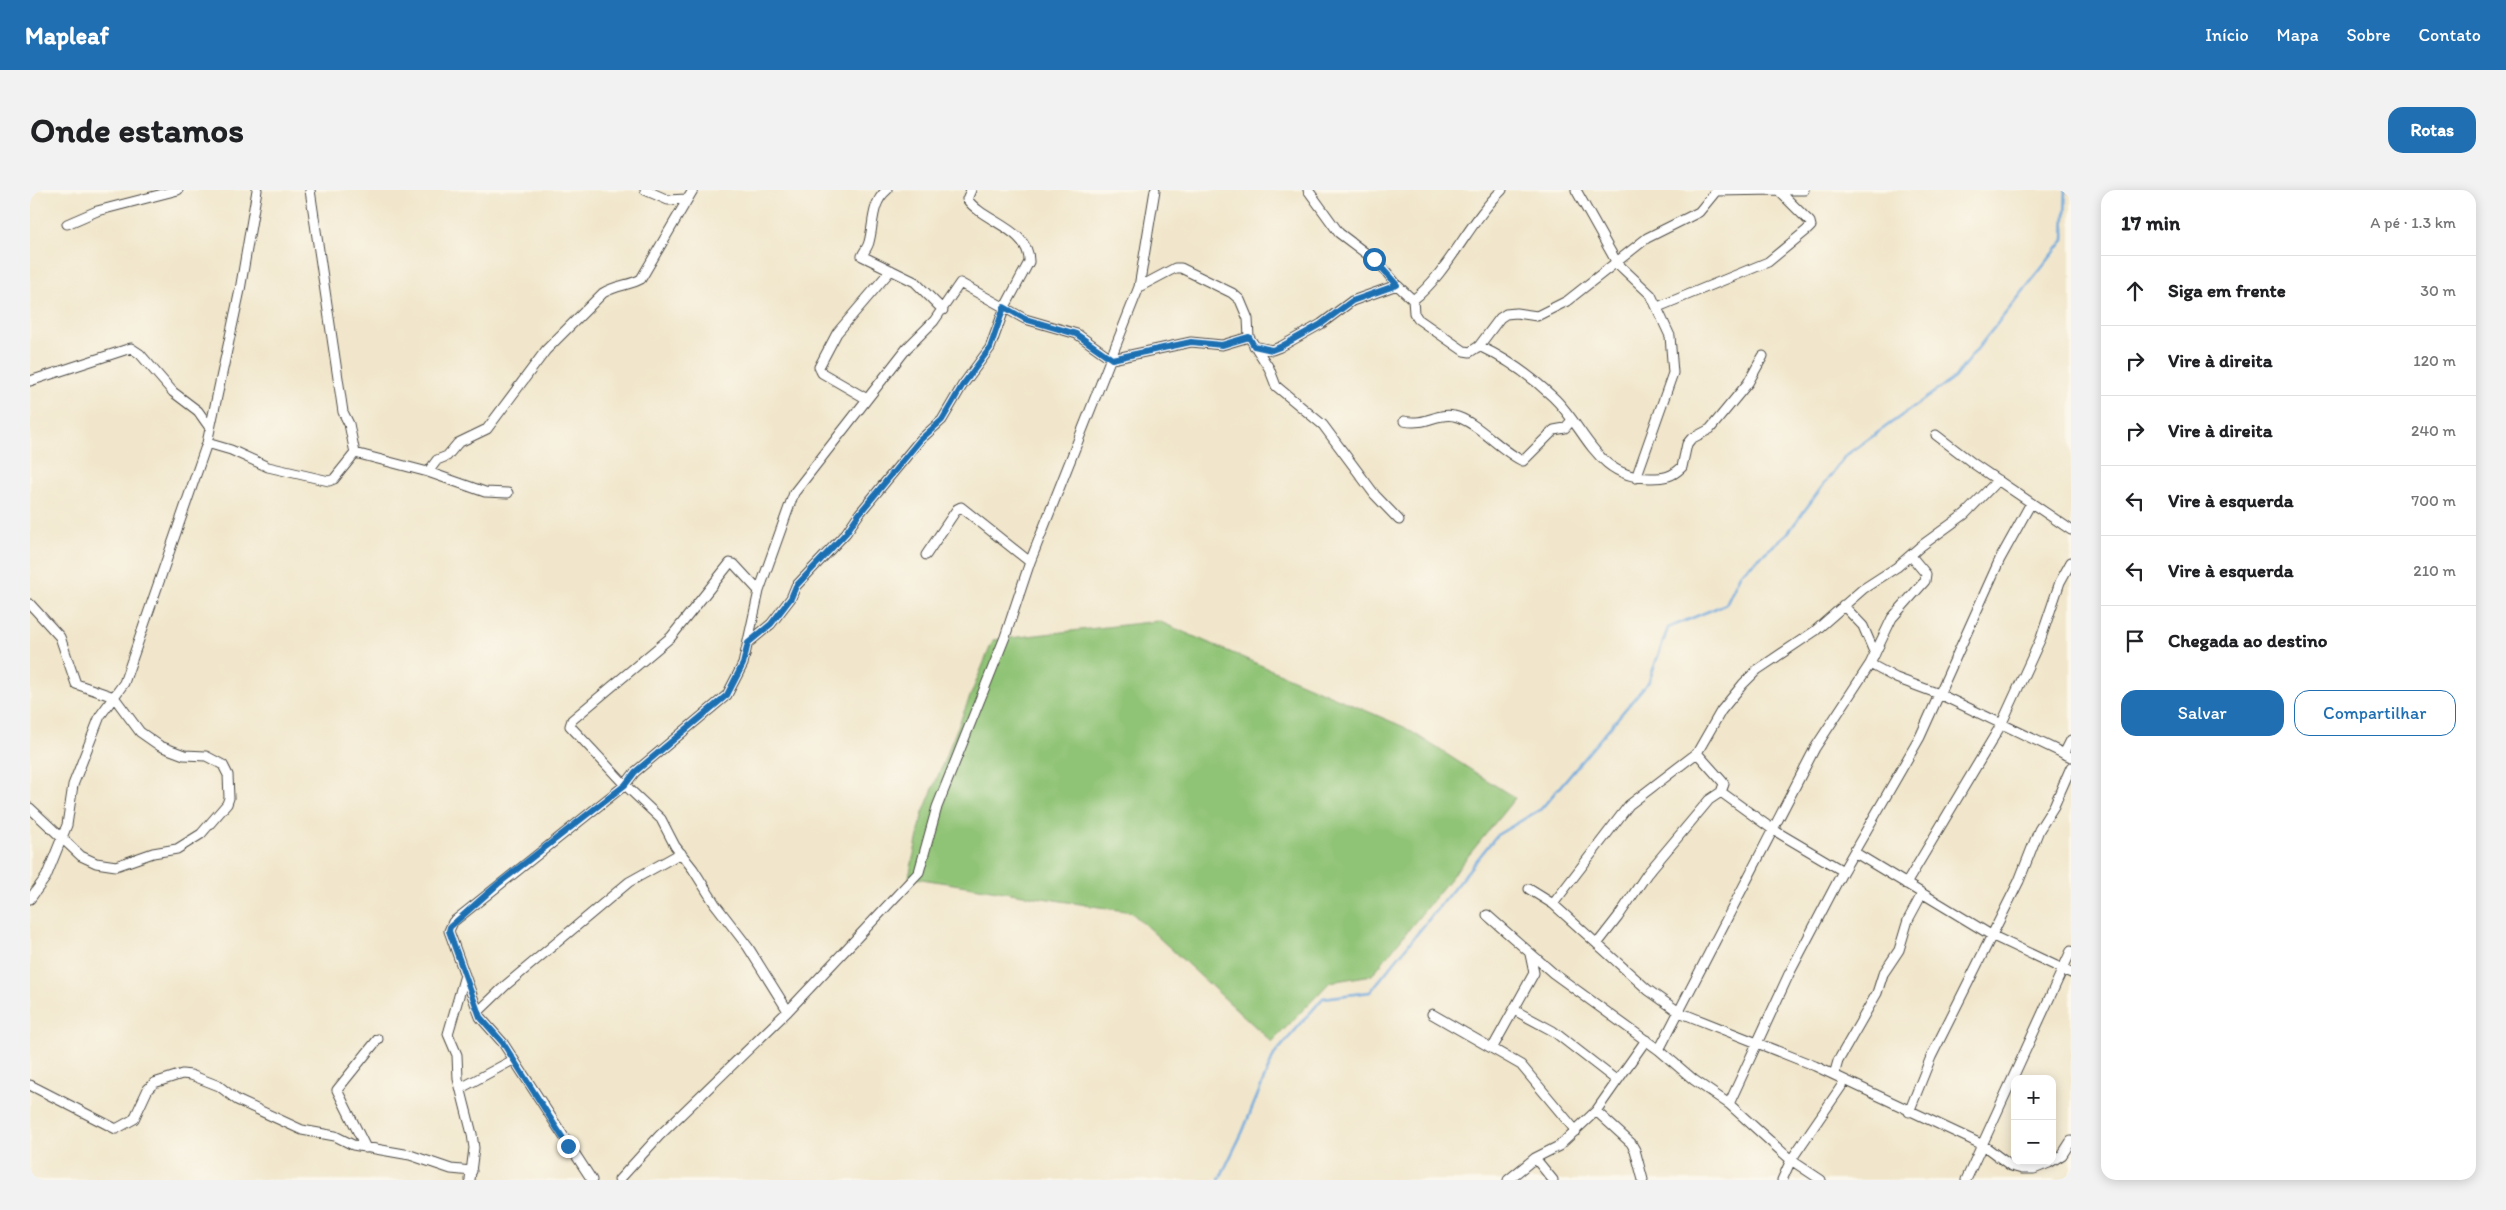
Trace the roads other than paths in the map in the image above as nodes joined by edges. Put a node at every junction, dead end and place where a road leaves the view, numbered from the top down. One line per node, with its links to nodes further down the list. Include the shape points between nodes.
1 (178, 190): 16 (street, via 97,211)
2 (257, 190): 34 (street, via 240,290)
3 (310, 190): 37 (street, via 343,412)
4 (645, 190): 15 (street, via 668,200)
5 (693, 190): 15 (street)
6 (887, 190): 18 (street, via 873,213 868,246 862,256)
7 (971, 190): 22 (street, via 970,204 1015,234 1030,257)
8 (1155, 190): 20 (street)
9 (1308, 190): 19 (street, via 1334,226 1380,264)
10 (1502, 190): 21 (street, via 1481,212 1432,283)
11 (1576, 190): 17 (street)
12 (1778, 190): 13 (street); 14 (street); 23 (street, via 1810,222 1807,230 1768,262)
13 (1804, 190)
14 (1717, 191): 17 (street, via 1699,212 1659,231)
15 (686, 199): 38 (street, via 641,279 615,286 598,298 546,350 487,429 458,443)
16 (67, 224)
17 (1617, 264): 23 (street, via 1645,288); 27 (street, via 1567,301 1544,313 1533,316 1516,312 1506,314)
18 (891, 270): 24 (street, via 915,282); 31 (street, via 837,333 819,367 822,374)
19 (1397, 285): 21 (street); 26 (street, via 1352,301 1321,324 1280,347 1272,350)
20 (1139, 287): 25 (street, via 1174,268 1188,271 1240,300 1248,319); 29 (street)
21 (1413, 300): 27 (street, via 1414,313 1426,325 1464,351 1470,352)
22 (1004, 307): 24 (street, via 961,283); 29 (street, via 1025,319 1076,334); 52 (street, via 990,348 942,420 920,440 846,533 796,586 771,624)
23 (1658, 308): 39 (street, via 1670,336 1674,366)
24 (943, 310): 31 (street, via 907,348)
25 (1249, 337): 26 (street); 29 (street, via 1222,345 1191,342)
26 (1254, 346): 43 (street, via 1280,392 1323,425 1375,495)
27 (1479, 346): 32 (street, via 1516,365 1555,399)
28 (1763, 356): 39 (street, via 1748,383 1710,429 1687,444 1682,467 1666,478)
29 (1112, 359): 47 (street)
30 (30, 381): 34 (street, via 131,348 173,392 198,411)
31 (867, 399): 49 (street, via 794,493)
32 (1572, 420): 33 (street, via 1565,428 1554,430 1523,461 1460,417 1452,415 1422,423); 39 (street, via 1599,457 1625,476)
33 (1404, 421)
34 (210, 428): 36 (street)
35 (1936, 435): 40 (street)
36 (207, 443): 37 (street, via 268,467 329,482); 56 (street, via 124,683)
37 (355, 453): 38 (street)
38 (428, 472): 41 (street, via 485,492)
39 (1636, 478)
40 (1998, 480): 42 (street); 46 (street, via 1965,514)
41 (508, 493)
42 (2031, 503): 44 (street); 55 (street, via 2000,559)
43 (1399, 520)
44 (2071, 530)
45 (926, 555): 47 (street, via 961,507)
46 (1911, 556): 51 (street, via 1862,588); 53 (street, via 1927,577 1892,618)
47 (1030, 562): 83 (street, via 1005,636 937,807 919,872)
48 (2071, 562): 57 (street)
49 (759, 591): 52 (street); 62 (street, via 730,562 671,637 572,720 570,726)
50 (30, 604): 56 (street, via 60,637 76,684)
51 (1843, 605): 53 (street, via 1863,626); 59 (street, via 1815,631 1757,670 1743,684 1721,711)
52 (748, 643): 62 (street, via 743,664 727,695 635,772)
53 (1875, 654): 54 (street)
54 (1870, 664): 55 (street); 65 (street, via 1815,748)
55 (1939, 694): 57 (street); 67 (street, via 1920,737)
56 (114, 697): 66 (street, via 100,716 73,785 69,818); 66 (street, via 143,736 184,755 206,756 224,765 228,775 227,804 194,838 177,849 153,853 116,866 96,863 81,856)
57 (2001, 725): 60 (street); 70 (street)
58 (2071, 740): 60 (street)
59 (1697, 753): 63 (street, via 1722,780); 74 (street, via 1629,806)
60 (2068, 755)
61 (2071, 767): 76 (street)
62 (625, 785): 68 (street, via 657,814); 81 (street, via 453,922 449,931)
63 (1721, 792): 65 (street); 77 (street, via 1709,800 1647,874)
64 (30, 808): 66 (street)
65 (1772, 829): 69 (street); 85 (street)
66 (61, 840): 73 (street, via 46,877)
67 (1854, 852): 69 (street); 70 (street)
68 (681, 853): 83 (street, via 748,947); 84 (street, via 628,882)
69 (1843, 871): 89 (street)
70 (1906, 884): 72 (street)
71 (1529, 889): 74 (street)
72 (1922, 894): 76 (street); 93 (street, via 1908,920 1899,950 1883,974 1877,993)
73 (30, 898)
74 (1553, 904): 77 (street)
75 (1487, 915): 78 (street)
76 (1991, 935): 80 (street); 100 (street, via 1931,1057)
77 (1596, 944): 85 (street, via 1653,995)
78 (1529, 951): 82 (street, via 1534,973); 88 (street, via 1560,979)
79 (2071, 951): 80 (street)
80 (2067, 971): 103 (street)
81 (465, 975): 84 (street); 97 (street, via 448,1029 457,1055)
82 (1514, 1010): 90 (street); 94 (street, via 1553,1032)
83 (788, 1011): 109 (street, via 659,1136)
84 (478, 1012): 92 (street)
85 (1679, 1012): 89 (street); 91 (street)
86 (1432, 1014): 90 (street)
87 (378, 1039): 104 (street, via 337,1090)
88 (1646, 1040): 91 (street); 94 (street)
89 (1757, 1042): 93 (street); 98 (street)
90 (1493, 1048): 101 (street, via 1526,1070)
91 (1659, 1050): 98 (street)
92 (513, 1060): 97 (street); 108 (street)
93 (1834, 1075): 95 (street)
94 (1616, 1080): 99 (street)
95 (1845, 1081): 100 (street); 106 (street)
96 (30, 1085): 104 (street, via 116,1129 134,1119 154,1083 182,1074 191,1075 219,1086 237,1100 302,1130 330,1134)
97 (461, 1088): 107 (street, via 473,1141)
98 (1729, 1104): 106 (street)
99 (1596, 1111): 101 (street); 112 (street, via 1631,1143)
100 (1909, 1112): 103 (street)
101 (1576, 1130): 105 (street, via 1559,1146)
102 (2071, 1141): 103 (street, via 2062,1155 2034,1169 2011,1166)
103 (1983, 1145): 115 (street)
104 (366, 1148): 107 (street, via 410,1155)
105 (1535, 1158): 110 (street); 111 (street)
106 (1791, 1160): 113 (street); 114 (street)
107 (471, 1175)
108 (592, 1180)
109 (619, 1180)
110 (1508, 1180)
111 (1553, 1180)
112 (1642, 1180)
113 (1782, 1180)
114 (1821, 1180)
115 (1966, 1180)

